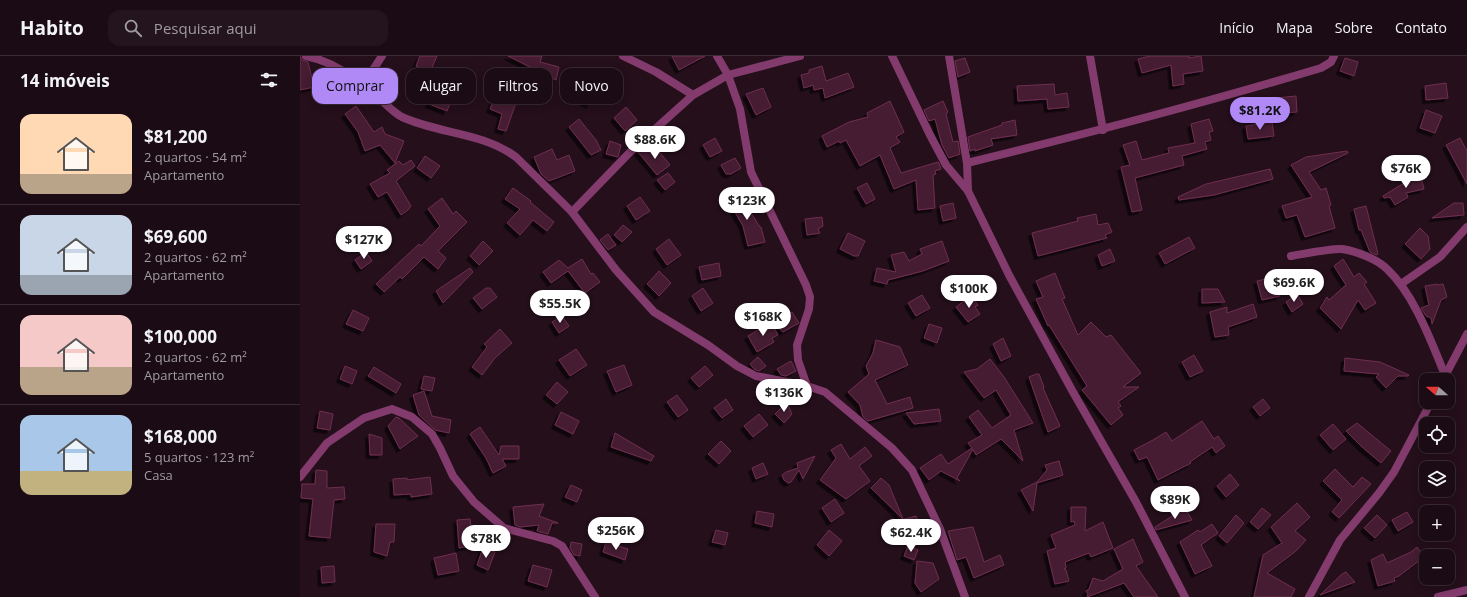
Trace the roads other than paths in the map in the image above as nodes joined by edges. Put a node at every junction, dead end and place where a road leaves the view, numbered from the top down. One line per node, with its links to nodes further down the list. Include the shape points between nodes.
1 (306, 56): 10 (street)
2 (382, 56): 11 (street)
3 (623, 56): 13 (street, via 656,72)
4 (717, 56): 12 (street)
5 (800, 56): 12 (street)
6 (892, 56): 17 (street, via 946,165)
7 (949, 56): 16 (street)
8 (1090, 56): 15 (street)
9 (1334, 56): 15 (street, via 1331,62 1321,68)
10 (339, 68)
11 (374, 68)
12 (728, 75): 13 (street); 25 (street, via 740,109 751,172 810,297 809,309 797,345 798,360)
13 (693, 95): 18 (street, via 634,148)
14 (386, 104): 18 (street, via 400,116 424,126 470,136 507,150)
15 (1103, 130): 16 (street)
16 (967, 163): 17 (street)
17 (968, 191): 31 (street, via 1009,274 1136,502)
18 (572, 212): 25 (street, via 616,270 654,312 756,376)
19 (1467, 227): 21 (street, via 1440,257)
20 (1291, 256): 21 (street, via 1341,249 1363,255 1386,267)
21 (1401, 284): 23 (street, via 1425,328)
22 (1467, 334): 24 (street)
23 (1442, 373)
24 (1447, 373)
25 (807, 386): 30 (street, via 825,392 892,448 912,470 940,529)
26 (1427, 409): 32 (street, via 1394,472 1340,540)
27 (300, 477): 29 (street, via 327,442 364,418 392,409 412,416 432,434 453,476 474,502 504,528 553,541 562,546)
28 (1467, 590): 33 (street)
29 (595, 597)
30 (964, 597)
31 (1185, 597)
32 (1308, 597)
33 (1438, 597)

